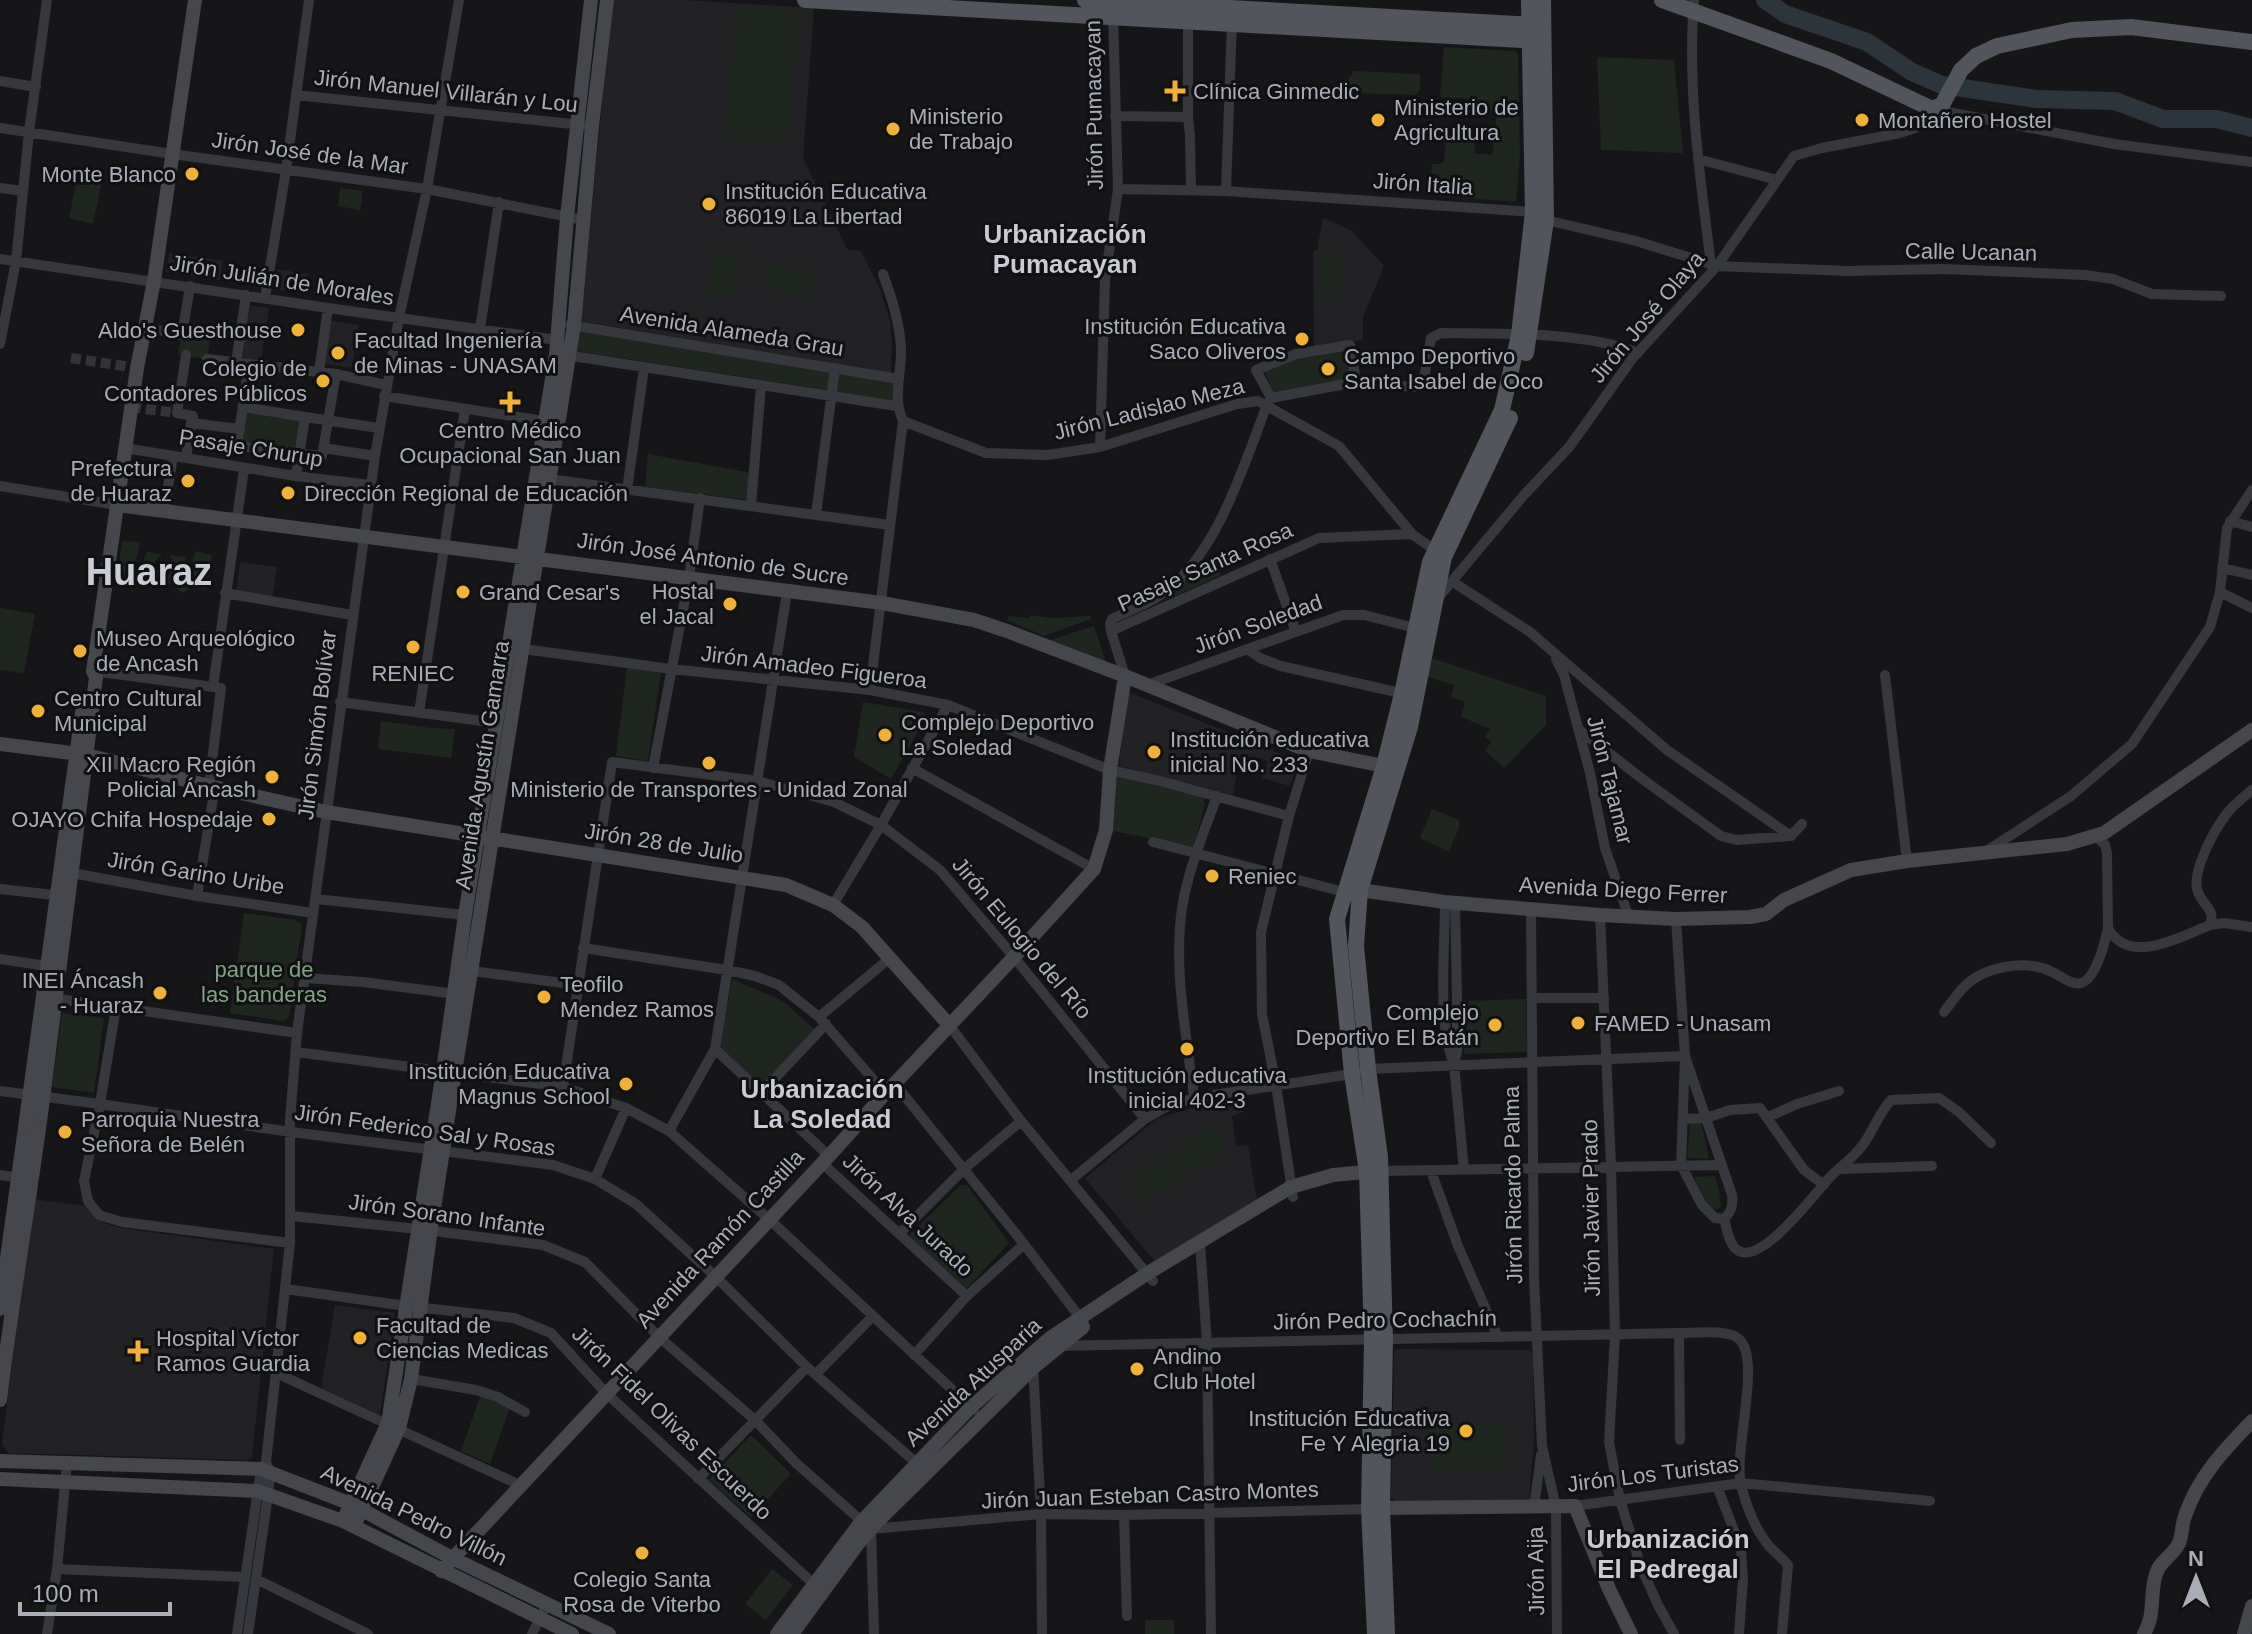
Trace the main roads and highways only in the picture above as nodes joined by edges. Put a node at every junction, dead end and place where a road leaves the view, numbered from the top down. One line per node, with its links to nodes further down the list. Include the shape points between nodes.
1 (195, 0): 20 (main road)
2 (591, 0): 18 (main road, Avenida Agustín Gamarra)
3 (607, 0): 18 (main road, Avenida Agustín Gamarra)
4 (805, 0): 9 (main road)
5 (1085, 0): 14 (main road)
6 (1529, 0): 16 (main road)
7 (1543, 0): 16 (main road)
8 (1662, 0): 12 (main road)
9 (890, 3): 10 (main road)
10 (985, 5): 13 (main road)
11 (1283, 5): 15 (main road); 16 (main road)
12 (1694, 5): 17 (main road, via 1937,107 1976,56 1997,46 2072,30 2131,27)
13 (1068, 7): 14 (main road)
14 (1113, 9): 15 (main road); 15 (main road, via 1188,20)
15 (1232, 15): 16 (main road)
16 (1536, 33): 27 (main road, via 1540,216 1512,415 1494,440 1439,554)
17 (2252, 42)
18 (584, 126): 19 (main road, Avenida Agustín Gamarra, via 567,217); 19 (main road, Avenida Agustín Gamarra, via 584,220 574,325)
19 (561, 350): 21 (main road, Avenida Agustín Gamarra, via 544,421); 21 (main road, Avenida Agustín Gamarra, via 549,479)
20 (117, 505): 21 (main road, Jirón José Antonio de Sucre); 26 (main road, via 93,671 88,676)
21 (529, 556): 22 (main road, Avenida Agustín Gamarra); 23 (main road, Jirón José Antonio de Sucre, via 974,620)
22 (516, 648): 28 (main road, Avenida Agustín Gamarra); 28 (main road, Avenida Agustín Gamarra, via 497,723)
23 (1125, 676): 27 (main road, Jirón José Antonio de Sucre, via 1309,751); 32 (main road, Avenida Ramón Castilla, via 1106,830 1094,869)
24 (2249, 730): 29 (main road, Avenida Diego Ferrer, via 2096,836 1851,870 1784,900 1766,914 1750,917 1600,915)
25 (0, 744): 26 (main road, Jirón 28 de Julio)
26 (81, 755): 28 (main road, Jirón 28 de Julio, via 326,812); 30 (main road); 30 (main road, via 72,873)
27 (1390, 769): 29 (main road)
28 (486, 838): 32 (main road, Jirón 28 de Julio, via 786,885 833,905 862,927); 33 (main road, Avenida Agustín Gamarra, via 472,971); 33 (main road, Avenida Agustín Gamarra, via 465,915)
29 (1352, 891): 34 (main road, via 1360,1071 1380,1157)
30 (62, 896): 31 (main road); 31 (main road, via 47,966)
31 (49, 997): 35 (main road)
32 (950, 1026): 52 (main road, Avenida Ramón Castilla)
33 (449, 1072): 37 (main road, Avenida Agustín Gamarra)
34 (1374, 1171): 50 (main road); 54 (main road, Avenida Atusparia, via 1333,1175 1292,1192 1083,1321 977,1412 866,1526)
35 (24, 1179): 36 (main road); 39 (main road)
36 (4, 1247): 38 (main road)
37 (413, 1307): 42 (main road, Avenida Agustín Gamarra); 42 (main road, Avenida Agustín Gamarra, via 411,1379)
38 (0, 1309)
39 (5, 1321): 40 (main road)
40 (0, 1400)
41 (2252, 1421): 63 (main road, via 2201,1479 2178,1544 2158,1566 2153,1613)
42 (394, 1426): 49 (main road, Avenida Agustín Gamarra)
43 (0, 1461): 44 (main road, Avenida Pedro Villón)
44 (134, 1465): 45 (main road, Avenida Pedro Villón); 47 (main road)
45 (199, 1467): 48 (main road); 49 (main road, Avenida Pedro Villón, via 266,1468)
46 (0, 1479): 47 (main road, Avenida Pedro Villón)
47 (133, 1485): 48 (main road, Avenida Pedro Villón)
48 (199, 1488): 51 (main road, Avenida Pedro Villón, via 263,1493)
49 (357, 1506): 51 (main road, Avenida Agustín Gamarra); 52 (main road, Avenida Pedro Villón)
50 (1376, 1509): 60 (main road); 61 (main road); 62 (main road, Jirón Los Turistas, via 1575,1506)
51 (349, 1524): 53 (main road, Avenida Pedro Villón)
52 (452, 1558): 53 (main road, Avenida Ramón Castilla); 57 (main road, Avenida Pedro Villón)
53 (441, 1571): 56 (main road, Avenida Pedro Villón)
54 (818, 1588): 58 (main road, Avenida Atusparia); 59 (main road, Avenida Atusparia)
55 (2252, 1606): 64 (main road)
56 (572, 1634)
57 (609, 1634)
58 (777, 1634)
59 (792, 1634)
60 (1375, 1634)
61 (1387, 1634)
62 (1631, 1634)
63 (2144, 1634)
64 (2244, 1634)

